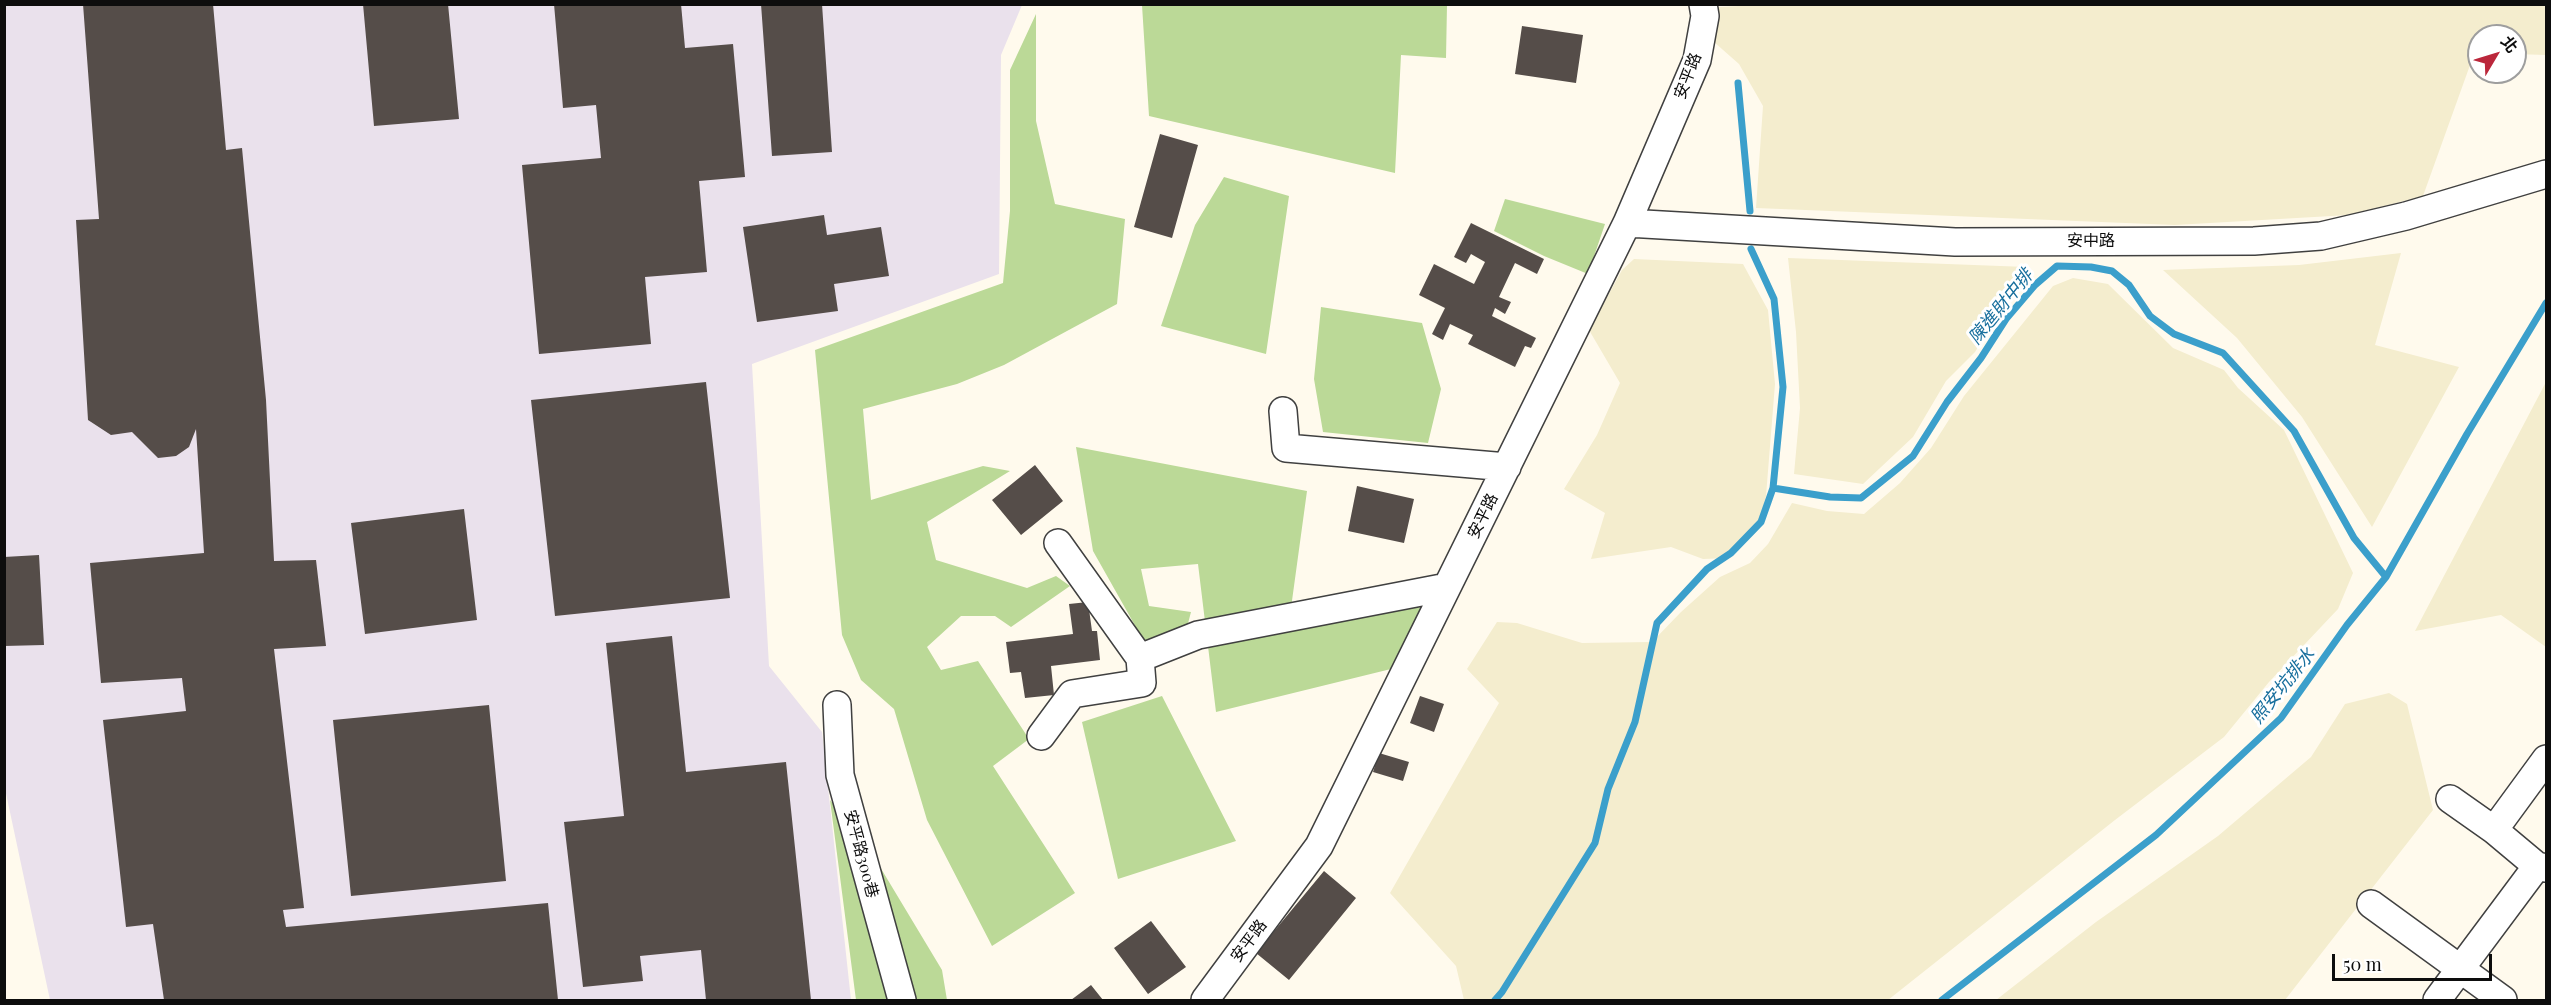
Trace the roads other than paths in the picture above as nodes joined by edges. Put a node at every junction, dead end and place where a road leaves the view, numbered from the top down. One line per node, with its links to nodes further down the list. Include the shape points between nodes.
1 (1703, 4): 3 (street, 安平路, via 1705,16 1697,60)
2 (2547, 174): 3 (street, 安中路, via 2332,234 2254,241 1955,242)
3 (1627, 223): 5 (street, 安平路)
4 (1283, 411): 5 (street, via 1286,448)
5 (1507, 467): 7 (street, 安平路)
6 (1058, 543): 8 (street)
7 (1448, 587): 8 (street, via 1198,635); 18 (street, 安平路, via 1319,846)
8 (1140, 658): 10 (street, via 1142,683 1072,694)
9 (837, 705): 17 (street, 安平路300巷, via 840,775)
10 (1041, 736)
11 (2547, 759): 13 (street)
12 (2450, 799): 13 (street)
13 (2494, 830): 14 (street)
14 (2542, 867): 16 (street)
15 (2371, 904): 16 (street)
16 (2462, 969): 19 (street); 20 (street)
17 (902, 1000)
18 (1205, 1000)
19 (2437, 1000)
20 (2503, 1000)

